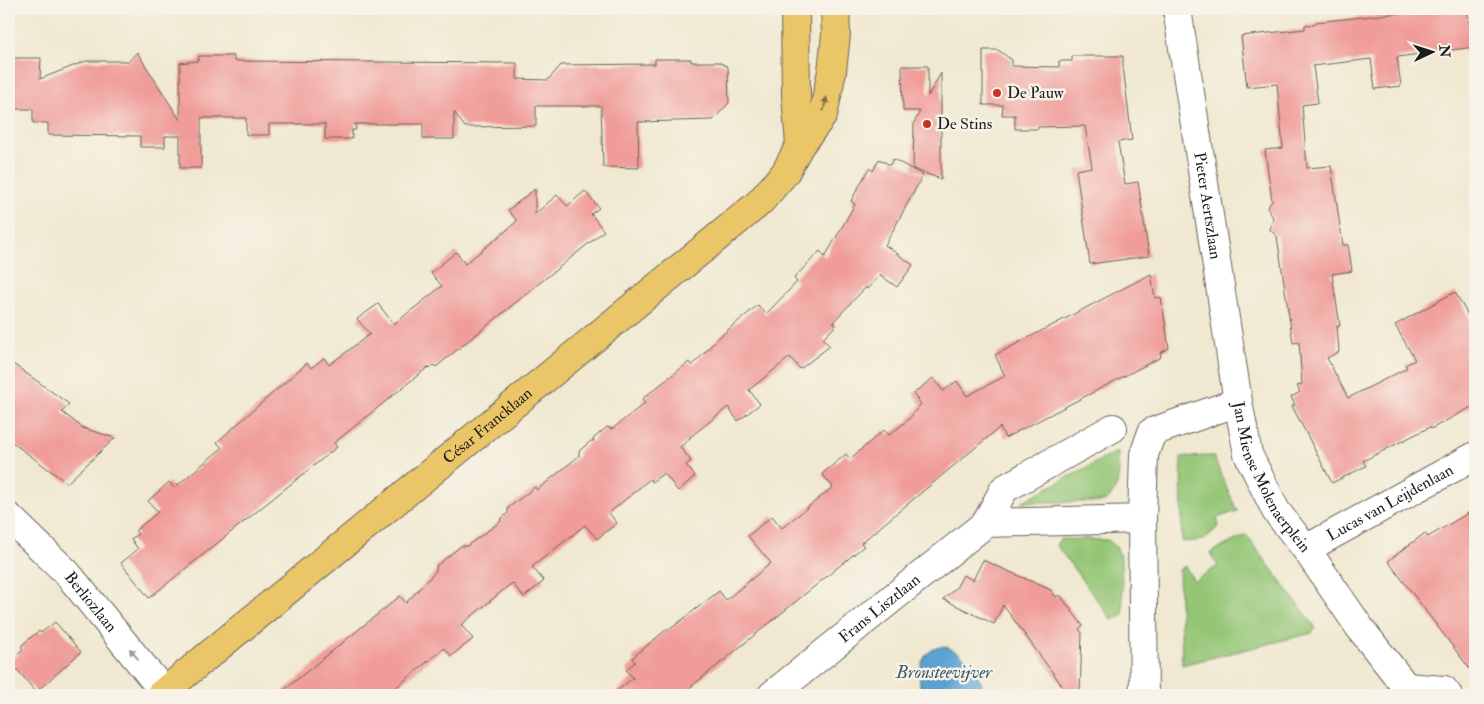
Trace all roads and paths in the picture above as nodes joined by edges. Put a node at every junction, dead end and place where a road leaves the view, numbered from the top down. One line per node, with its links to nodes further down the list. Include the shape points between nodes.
1 (795, 9): 4 (main road)
2 (835, 9): 4 (main road, César Francklaan, one-way to 2, via 822,115 832,71)
3 (1177, 9): 5 (street, Pieter Aertszlaan)
4 (800, 145): 14 (main road, César Francklaan, via 785,173 759,203)
5 (1238, 402): 9 (street, Jan Miense Molenaerplein, via 1152,432 1144,455); 11 (street, Jan Miense Molenaerplein, via 1248,454 1276,511)
6 (1113, 428): 10 (street, via 1004,489)
7 (1475, 456): 11 (street, Lucas van Leijdenlaan)
8 (9, 517): 14 (street, Berliozlaan, one-way to 8, via 67,573)
9 (1142, 519): 10 (street); 13 (street, Jan Miense Molenaerplein)
10 (986, 523): 15 (street, Frans Lisztlaan)
11 (1306, 549): 12 (street, Jan Miense Molenaerplein)
12 (1402, 685): 16 (street, via 1444,690)
13 (1144, 686)
14 (162, 694)
15 (772, 695)
16 (1448, 695)

